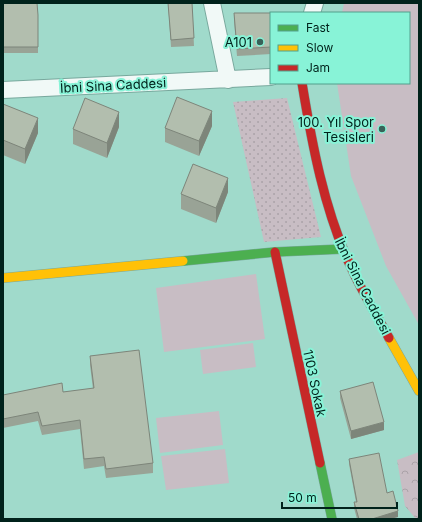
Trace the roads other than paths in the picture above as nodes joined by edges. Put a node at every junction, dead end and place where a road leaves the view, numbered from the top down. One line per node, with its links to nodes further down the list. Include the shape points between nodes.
1 (212, 3): 3 (street)
2 (270, 77): 3 (street, İbni Sina Caddesi)
3 (228, 80): 5 (street, İbni Sina Caddesi)
4 (302, 84): 6 (street, İbni Sina Caddesi, via 312,144 335,229)
5 (3, 90)
6 (343, 249): 7 (street); 9 (street, İbni Sina Caddesi)
7 (275, 252): 8 (street); 10 (street, 1103 Sokak)
8 (3, 278)
9 (419, 391)
10 (332, 519)

